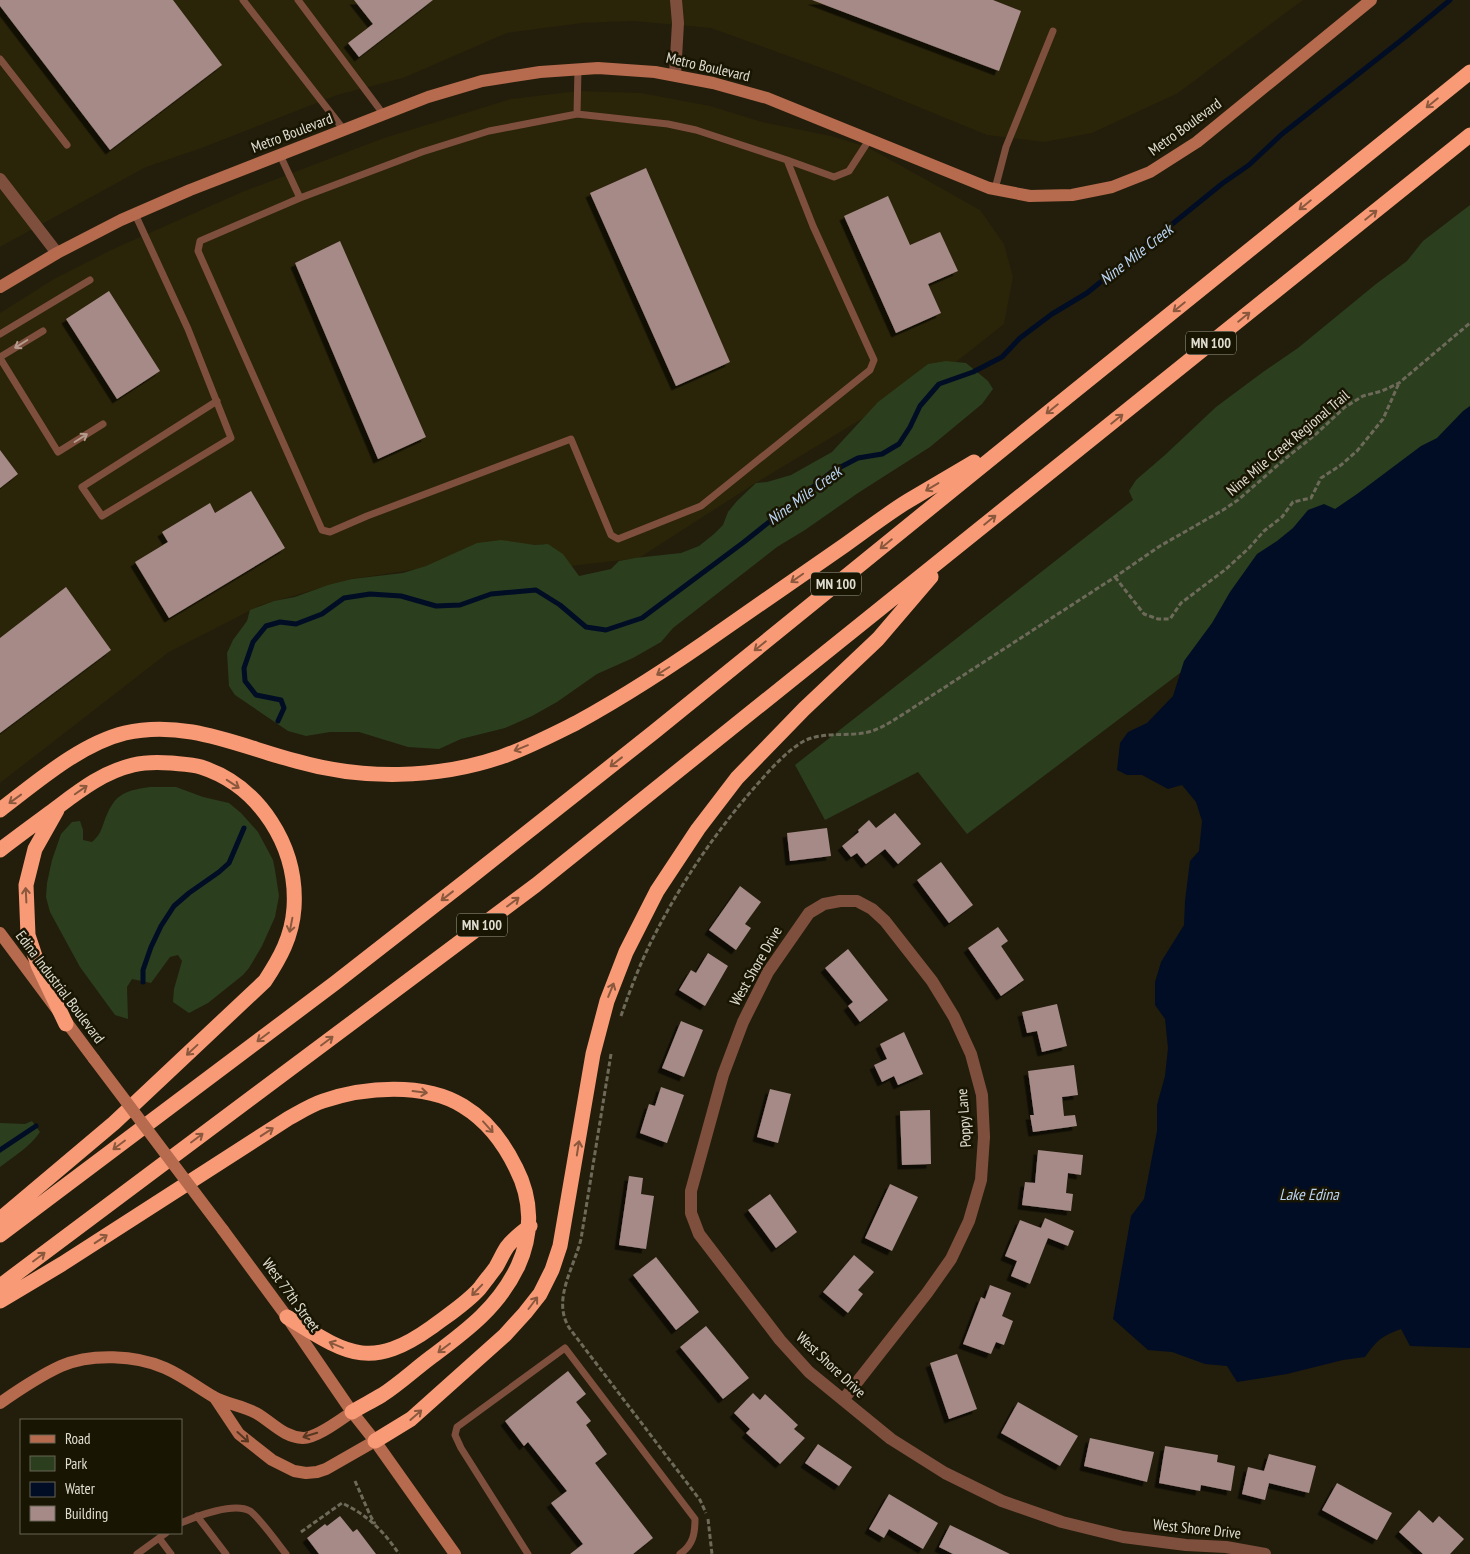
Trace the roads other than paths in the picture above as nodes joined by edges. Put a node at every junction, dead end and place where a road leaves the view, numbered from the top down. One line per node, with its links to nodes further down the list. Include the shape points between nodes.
1 (243, 0): 12 (lane)
2 (298, 0): 11 (lane)
3 (676, 0): 9 (street)
4 (1370, 0): 19 (street, Metro Boulevard, via 1197,142 1150,172 1112,188 1072,195 1030,196)
5 (1053, 31): 19 (lane, via 1006,147)
6 (0, 59): 15 (lane)
7 (578, 69): 9 (street, Metro Boulevard); 10 (lane); 11 (street, Metro Boulevard, via 482,81 428,97)
8 (1470, 72): 30 (highway, MN 100, one-way to 30)
9 (675, 75): 14 (street, Metro Boulevard, via 767,98)
10 (578, 114): 17 (lane, via 696,130); 20 (lane, via 489,131 422,152)
11 (384, 115): 12 (street, Metro Boulevard)
12 (344, 130): 16 (street, Metro Boulevard)
13 (1470, 135): 31 (highway, MN 100, one-way to 13)
14 (869, 140): 17 (lane, via 849,171 834,177); 19 (street, Metro Boulevard)
15 (67, 145)
16 (280, 155): 20 (lane); 21 (street, Metro Boulevard)
17 (787, 160): 20 (lane, via 874,360 870,370 701,506 618,540 610,535 571,439 330,532 322,530 198,251 200,241)
18 (0, 179): 22 (street)
19 (995, 189)
20 (300, 198)
21 (135, 214): 22 (street, Metro Boulevard); 28 (lane)
22 (57, 252): 24 (street, Metro Boulevard)
23 (90, 280): 26 (lane)
24 (0, 287)
25 (43, 331): 27 (lane, one-way to 27)
26 (0, 334)
27 (0, 358): 29 (lane, one-way to 29, via 58,452)
28 (217, 401): 28 (lane, via 231,438 102,516 82,487)
29 (104, 424)
30 (1019, 436): 33 (highway, one-way to 33, via 906,502 667,668 547,738 502,756 456,769 415,774 371,774 330,770 296,762 212,735 178,729 147,729 122,734 83,750); 41 (highway, MN 100, one-way to 41, via 459,886)
31 (952, 551): 42 (highway, MN 100, one-way to 31, via 536,885); 49 (highway, one-way to 31, via 411,1419 505,1334 540,1294 560,1246 593,1054 607,1001 626,952 658,890 737,778 878,639)
32 (59, 806): 34 (highway); 37 (highway, one-way to 32, via 38,965 28,935 26,885 35,849); 39 (highway, one-way to 39, via 110,772 134,764 181,764 220,775 257,804 280,836 294,886 294,909 281,956 265,981 114,1123)
33 (0, 810)
34 (0, 850)
35 (798, 927): 46 (street, West Shore Drive, via 768,972 743,1022 696,1170 691,1191 691,1213 699,1234 780,1340); 46 (street, Poppy Lane, via 817,908 840,901 857,901 885,920 932,981 954,1017 971,1054 982,1095 981,1180 969,1221 951,1259)
36 (0, 934): 37 (street, Edina Industrial Boulevard)
37 (66, 1024): 38 (street, Edina Industrial Boulevard)
38 (94, 1059): 44 (street, West 77th Street, bridge)
39 (0, 1219)
40 (530, 1226): 43 (highway, one-way to 40, via 289,1118 322,1101 361,1091 399,1090 436,1094 462,1106 484,1122 503,1144 522,1178); 44 (highway, one-way to 44, via 507,1246 496,1268 478,1290 457,1309 396,1348 373,1354 354,1352 332,1344); 48 (highway, one-way to 48, via 519,1264 506,1288 488,1310 383,1394)
41 (0, 1235)
42 (0, 1286)
43 (0, 1301)
44 (287, 1317): 48 (street, West 77th Street)
45 (215, 1398): 47 (street, via 163,1367 114,1356 64,1365 37,1378); 48 (street, one-way to 45, via 304,1438 275,1428 256,1413); 49 (street, one-way to 49, via 239,1434 272,1460 294,1471 306,1473 326,1469)
46 (843, 1400): 61 (street, West Shore Drive, via 891,1440 945,1473 1002,1501 1062,1522 1123,1537)
47 (0, 1403)
48 (352, 1412): 49 (street, West 77th Street)
49 (375, 1441): 58 (street, West 77th Street)
50 (197, 1516): 51 (lane); 56 (lane); 57 (lane, via 231,1508 250,1511)
51 (182, 1523)
52 (165, 1534): 53 (lane)
53 (159, 1538): 54 (lane); 55 (lane)
54 (136, 1554)
55 (171, 1554)
56 (226, 1554)
57 (286, 1554)
58 (455, 1554)
59 (528, 1554): 60 (lane, via 455,1435 457,1427 565,1348 696,1519 695,1535)
60 (680, 1554)
61 (1265, 1554)

